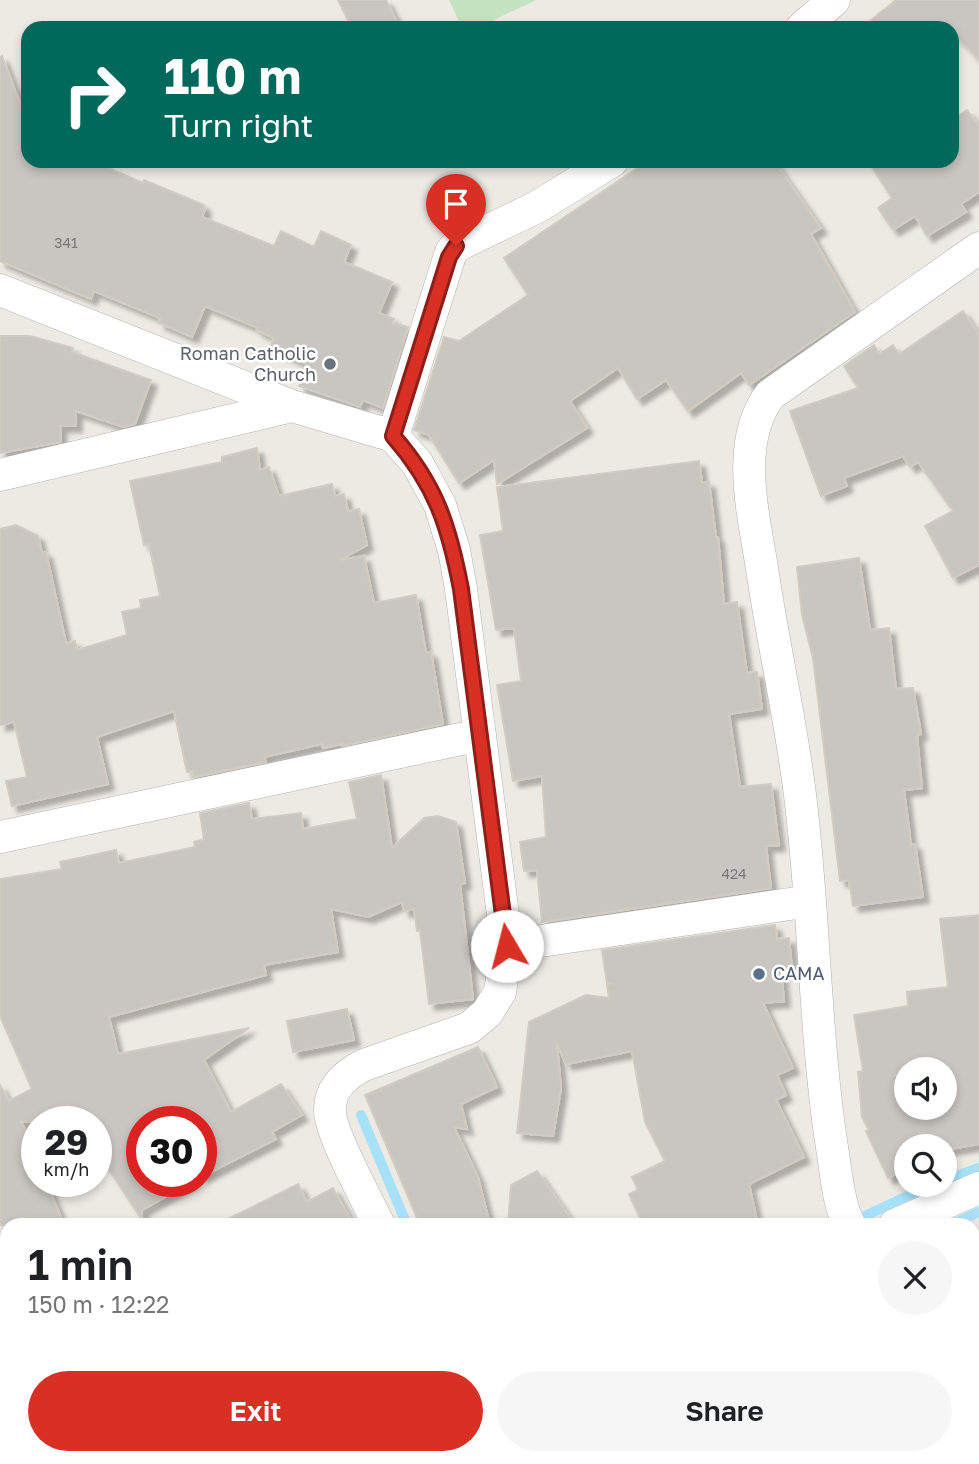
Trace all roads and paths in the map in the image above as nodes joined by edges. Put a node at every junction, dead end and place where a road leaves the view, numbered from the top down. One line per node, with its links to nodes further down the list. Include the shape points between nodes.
1 (834, 0): 2 (street)
2 (810, 21)
3 (601, 168): 7 (street, via 451,252)
4 (979, 248): 11 (street, via 770,395 754,424 751,491 800,794)
5 (0, 290): 6 (street)
6 (292, 406): 7 (street); 8 (street)
7 (393, 436): 9 (street, via 417,463 440,505 454,550)
8 (0, 475)
9 (480, 735): 10 (street); 12 (street)
10 (0, 837)
11 (810, 901): 12 (street); 15 (street, via 827,1114 837,1182)
12 (507, 946): 14 (street, via 500,992 487,1013 469,1028 364,1065 337,1084 329,1112)
13 (979, 1188): 16 (street)
14 (376, 1218)
15 (848, 1218)
16 (915, 1218)

